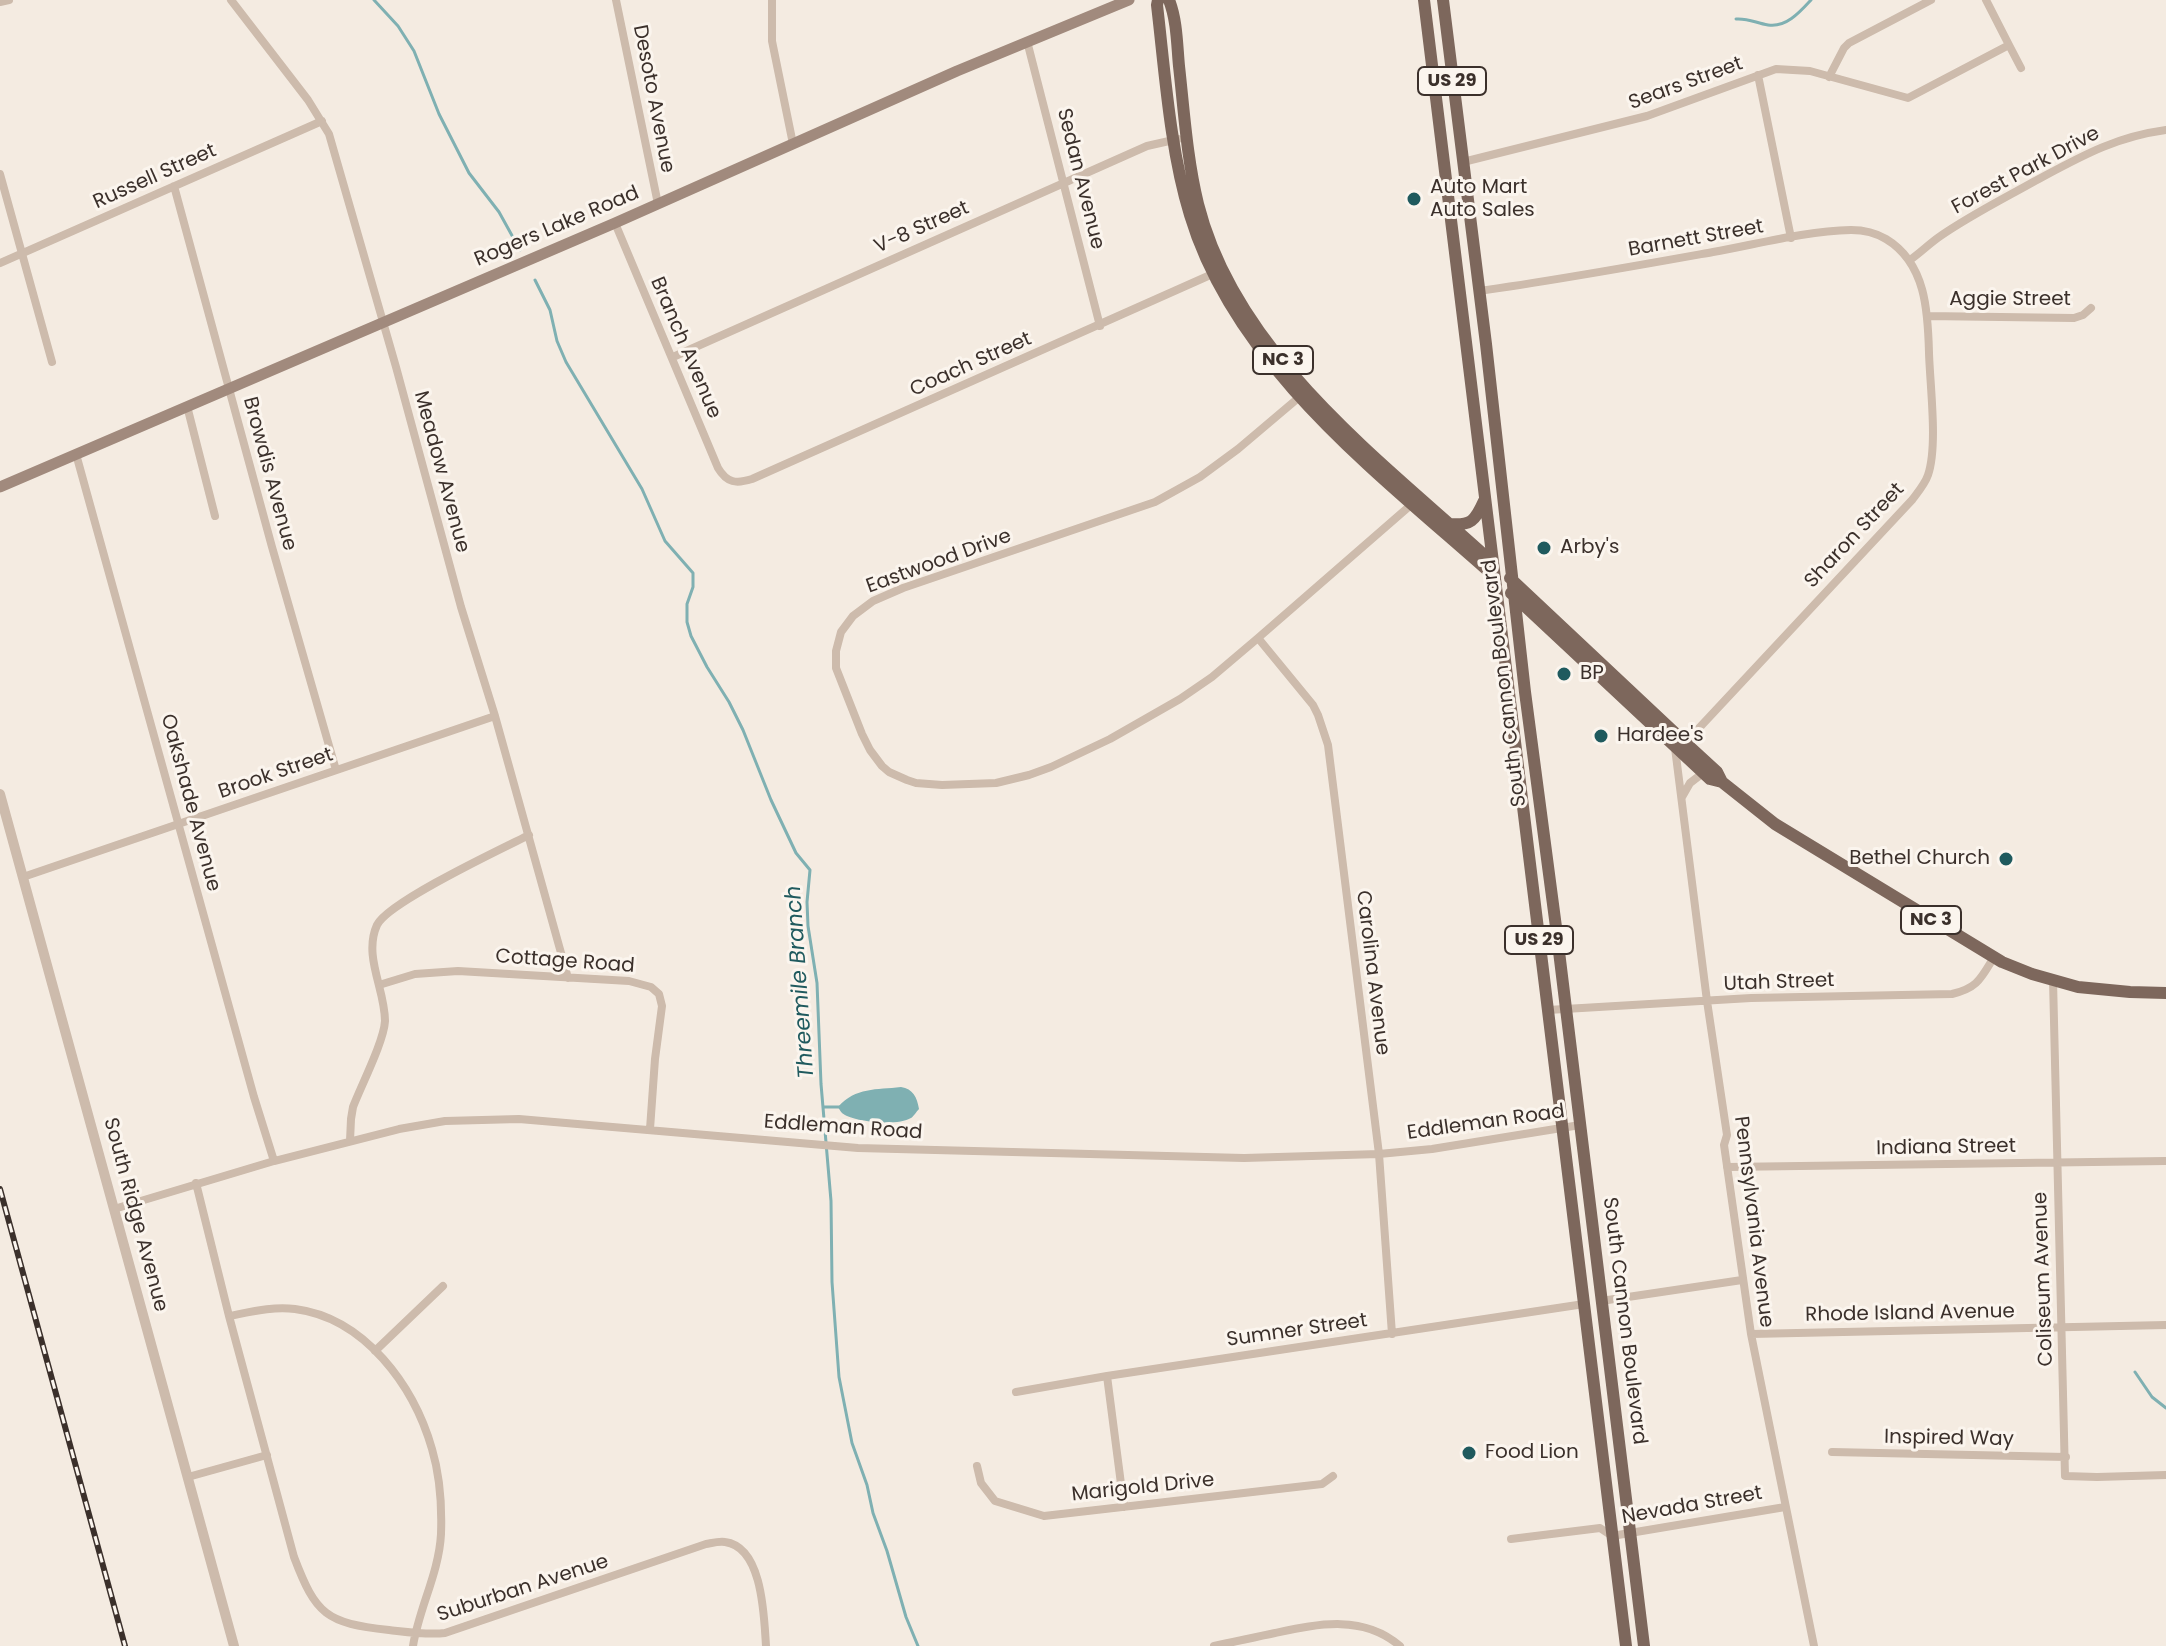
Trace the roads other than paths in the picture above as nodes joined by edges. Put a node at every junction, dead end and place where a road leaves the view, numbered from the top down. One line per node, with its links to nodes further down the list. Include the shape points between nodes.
1 (9, 0): 12 (street)
2 (231, 0): 18 (street, Meadow Avenue)
3 (616, 0): 26 (street, Desoto Avenue)
4 (772, 0): 21 (street, via 772,41)
5 (1129, 0): 13 (main road, Rogers Lake Road)
6 (1158, 0): 20 (main road, NC 3)
7 (1169, 0): 20 (main road, NC 3)
8 (1424, 0): 28 (main road, South Cannon Boulevard / US 29)
9 (1443, 0): 22 (main road, South Cannon Boulevard / US 29)
10 (1931, 0): 17 (street, via 1849,43)
11 (1986, 0): 14 (street)
12 (0, 2)
13 (1027, 41): 21 (main road, Rogers Lake Road); 24 (street, Sedan Avenue)
14 (2009, 45): 15 (street); 17 (street, via 1908,98)
15 (2021, 68)
16 (1758, 75): 17 (street, via 1785,68); 22 (street, Sears Street, via 1647,116); 29 (street, Sears Street)
17 (1829, 77)
18 (322, 121): 25 (street, Russell Street); 37 (street, Meadow Avenue)
19 (2166, 130): 31 (street, Forest Park Drive, via 2140,133 2068,162)
20 (1181, 138): 24 (street, V-8 Street, via 1147,146); 33 (main road, NC 3)
21 (793, 144): 26 (main road, Rogers Lake Road)
22 (1463, 162): 34 (main road, South Cannon Boulevard / US 29)
23 (0, 174): 30 (street)
24 (1064, 183): 38 (street, Sedan Avenue); 39 (street, V-8 Street)
25 (174, 186): 30 (street, Russell Street); 41 (street, Browdis Avenue)
26 (658, 204): 27 (main road, Rogers Lake Road)
27 (615, 223): 37 (main road, Rogers Lake Road); 39 (street, Branch Avenue)
28 (1452, 229): 34 (main road, US 29, via 1468,278); 47 (main road, South Cannon Boulevard / US 29)
29 (1791, 238): 31 (street, Barnett Street, via 1870,232); 34 (street, Barnett Street)
30 (21, 253): 32 (street, Russell Street); 40 (street)
31 (1910, 260): 36 (street, Sharon Street)
32 (0, 263)
33 (1217, 272): 38 (street, Coach Street); 42 (main road, NC 3)
34 (1479, 291): 52 (main road, South Cannon Boulevard / US 29)
35 (2091, 308): 36 (street, Aggie Street, via 2074,318)
36 (1927, 316): 56 (street, Sharon Street, via 1932,453 1924,484)
37 (382, 322): 41 (main road, Rogers Lake Road); 55 (street, Meadow Avenue)
38 (1100, 326): 45 (street, Coach Street, via 752,479)
39 (673, 357): 45 (street, Branch Avenue, via 718,468)
40 (52, 362)
41 (230, 387): 43 (main road, Rogers Lake Road); 57 (street, Browdis Avenue)
42 (1304, 394): 48 (main road, NC 3, via 1348,445); 50 (main road, NC 3); 54 (street, Eastwood Drive, via 1200,477 1155,502 873,601 841,632 835,660 862,734 882,766 916,783 960,786 1029,775 1110,739 1180,699)
43 (187, 406): 44 (main road, Rogers Lake Road); 49 (street)
44 (76, 454): 46 (main road, Rogers Lake Road); 62 (street, Oakshade Avenue)
45 (731, 482)
46 (0, 487)
47 (1485, 498): 50 (main road, via 1470,522); 51 (main road, South Cannon Boulevard / US 29)
48 (1412, 504): 51 (main road, NC 3); 54 (street, Eastwood Drive)
49 (215, 516)
50 (1449, 524): 51 (main road, NC 3)
51 (1494, 570): 52 (main road, NC 3); 53 (main road, NC 3); 72 (main road, South Cannon Boulevard / US 29)
52 (1512, 580): 53 (main road, South Cannon Boulevard / US 29); 56 (main road, NC 3)
53 (1513, 596): 56 (main road, NC 3); 71 (main road, South Cannon Boulevard / US 29)
54 (1258, 638): 77 (street, Carolina Avenue, via 1313,705 1328,745)
55 (495, 716): 57 (street, Brook Street); 63 (street, Meadow Avenue)
56 (1680, 745): 58 (main road, NC 3); 59 (main road, NC 3, via 1717,772); 61 (street, Pennsylvania Avenue)
57 (336, 770): 62 (street, Brook Street)
58 (1703, 773): 59 (main road, NC 3); 61 (street)
59 (1722, 782): 65 (main road, NC 3, via 1809,846)
60 (0, 794): 64 (street, South Ridge Avenue)
61 (1682, 798): 70 (street, Pennsylvania Avenue)
62 (179, 824): 64 (street, Brook Street); 78 (street, Oakshade Avenue)
63 (529, 835): 66 (street, Meadow Avenue); 68 (street, via 381,918 372,944)
64 (23, 877): 83 (street, South Ridge Avenue)
65 (1994, 957): 67 (main road, NC 3); 70 (street, Utah Street, via 1979,982 1952,994)
66 (568, 978): 68 (street, Cottage Road, via 458,971); 75 (street, Cottage Road, via 639,983 659,994 663,1013)
67 (2053, 980): 69 (main road, NC 3, via 2098,990); 80 (street, Coliseum Avenue)
68 (379, 985): 76 (street, via 384,1030 353,1107)
69 (2166, 993)
70 (1707, 1001): 71 (street, Utah Street); 81 (street, Pennsylvania Avenue)
71 (1566, 1009): 72 (street, Utah Street); 73 (main road, South Cannon Boulevard / US 29)
72 (1548, 1010): 74 (main road, South Cannon Boulevard / US 29)
73 (1580, 1125): 74 (street, Eddleman Road); 86 (main road, South Cannon Boulevard / US 29)
74 (1562, 1128): 77 (street, Eddleman Road); 87 (main road, South Cannon Boulevard / US 29)
75 (650, 1129): 76 (street, Eddleman Road, via 464,1119); 77 (street, Eddleman Road, via 858,1148 1244,1158)
76 (350, 1141): 78 (street, Eddleman Road)
77 (1379, 1154): 91 (street, Carolina Avenue)
78 (274, 1161): 82 (street, Eddleman Road)
79 (2166, 1161): 80 (street, Indiana Street)
80 (2056, 1162): 81 (street, Indiana Street); 90 (street, Coliseum Avenue)
81 (1727, 1167): 84 (street, Pennsylvania Avenue)
82 (196, 1183): 83 (street, Eddleman Road); 88 (street, Suburban Avenue)
83 (114, 1209): 102 (street, South Ridge Avenue)
84 (1742, 1280): 86 (street); 92 (street, Pennsylvania Avenue)
85 (443, 1286): 93 (street)
86 (1601, 1301): 105 (main road, South Cannon Boulevard / US 29)
87 (1584, 1304): 91 (street, Sumner Street); 106 (main road, South Cannon Boulevard / US 29)
88 (229, 1316): 93 (street, via 281,1308 305,1311 329,1317); 97 (street, Suburban Avenue)
89 (2166, 1325): 90 (street, Rhode Island Avenue)
90 (2062, 1327): 92 (street, Rhode Island Avenue); 98 (street, Coliseum Avenue)
91 (1392, 1334): 94 (street, Sumner Street)
92 (1751, 1334): 104 (street, Pennsylvania Avenue)
93 (375, 1351): 108 (street, via 417,1410 438,1480 441,1538)
94 (1107, 1376): 95 (street, Sumner Street); 103 (street)
95 (1016, 1392)
96 (1832, 1452): 98 (street, Inspired Way)
97 (267, 1455): 102 (street); 108 (street, Suburban Avenue, via 294,1557 315,1603 344,1623)
98 (2066, 1457): 100 (street, via 2065,1476)
99 (977, 1466): 103 (street, Marigold Drive, via 981,1483 995,1501 1044,1516)
100 (2166, 1475)
101 (1333, 1476): 103 (street, Marigold Drive, via 1322,1484)
102 (188, 1477): 109 (street, South Ridge Avenue)
103 (1124, 1507)
104 (1785, 1507): 105 (street, Nevada Street); 116 (street, Pennsylvania Avenue)
105 (1630, 1533): 106 (street, Nevada Street); 115 (main road, South Cannon Boulevard / US 29)
106 (1612, 1536): 107 (street, Nevada Street, via 1600,1528); 114 (main road, South Cannon Boulevard / US 29)
107 (1511, 1539)
108 (416, 1633): 110 (street); 111 (street, Suburban Avenue, via 455,1631 706,1544 725,1542 744,1551 753,1568)
109 (234, 1646)
110 (413, 1646)
111 (766, 1646)
112 (1214, 1646): 113 (street, via 1339,1623 1374,1630)
113 (1400, 1646)
114 (1626, 1646)
115 (1644, 1646)
116 (1814, 1646)

